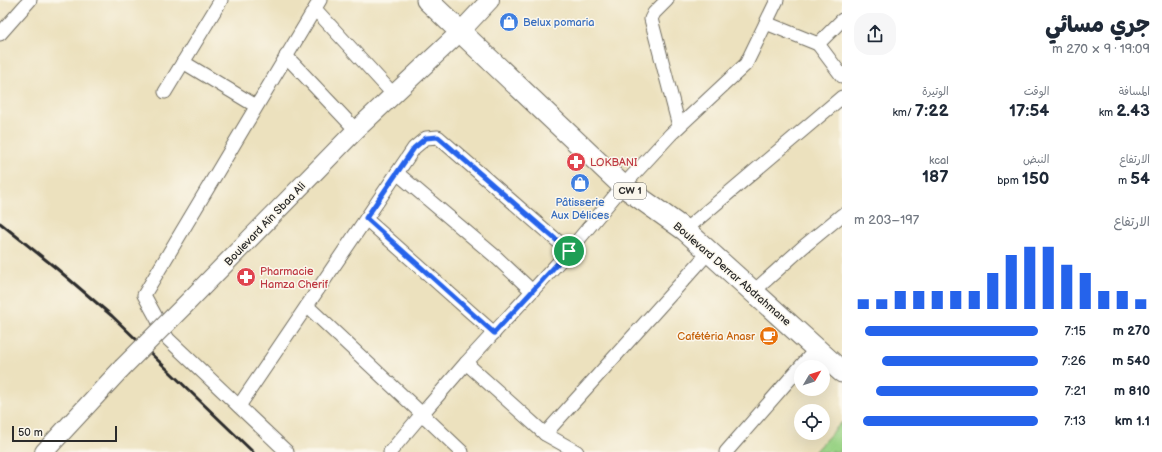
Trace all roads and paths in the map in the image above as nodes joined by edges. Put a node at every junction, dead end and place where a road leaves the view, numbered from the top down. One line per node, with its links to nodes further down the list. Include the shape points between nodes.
1 (221, 0): 14 (street)
2 (427, 0): 10 (main road, Boulevard Derrar Abdrahmane / CW 1)
3 (490, 0): 10 (main road, Boulevard Aïn Sbaa Ali)
4 (667, 0): 20 (street, via 651,19)
5 (777, 0): 9 (street)
6 (27, 1): 11 (street)
7 (318, 4): 13 (street); 17 (street)
8 (842, 20): 12 (street)
9 (766, 24): 12 (street); 20 (street, via 746,64)
10 (460, 32): 17 (main road, Boulevard Aïn Sbaa Ali); 23 (main road, Boulevard Derrar Abdrahmane / CW 1)
11 (0, 34)
12 (818, 44): 15 (street)
13 (286, 56): 19 (street); 21 (street)
14 (183, 62): 16 (street); 19 (street)
15 (842, 76)
16 (165, 92)
17 (394, 95): 21 (main road, Boulevard Aïn Sbaa Ali)
18 (842, 97): 26 (street)
19 (256, 106): 36 (street, via 144,295 168,339)
20 (679, 126): 23 (street)
21 (356, 130): 39 (main road, Boulevard Aïn Sbaa Ali, bridge, via 122,368)
22 (397, 173): 25 (street); 27 (street, via 414,148 426,138 438,137); 29 (street)
23 (623, 186): 26 (main road, Boulevard Derrar Abdrahmane / CW 1); 27 (street)
24 (842, 215): 30 (street)
25 (366, 218): 31 (street); 32 (street)
26 (685, 230): 28 (main road, Boulevard Derrar Abdrahmane / CW 1)
27 (569, 251): 29 (street)
28 (709, 252): 30 (main road, Boulevard Derrar Abdrahmane / CW 1); 38 (street)
29 (532, 291): 32 (street)
30 (754, 292): 33 (main road, Boulevard Derrar Abdrahmane / CW 1)
31 (307, 306): 36 (street); 37 (street)
32 (494, 333): 34 (street)
33 (816, 349): 35 (main road, Boulevard Derrar Abdrahmane / CW 1); 44 (street)
34 (466, 363): 37 (street); 38 (street)
35 (842, 372)
36 (239, 406): 40 (street)
37 (422, 414): 41 (street); 42 (street)
38 (545, 434): 43 (street)
39 (44, 452)
40 (288, 452)
41 (390, 452)
42 (462, 452)
43 (577, 452)
44 (726, 452)

